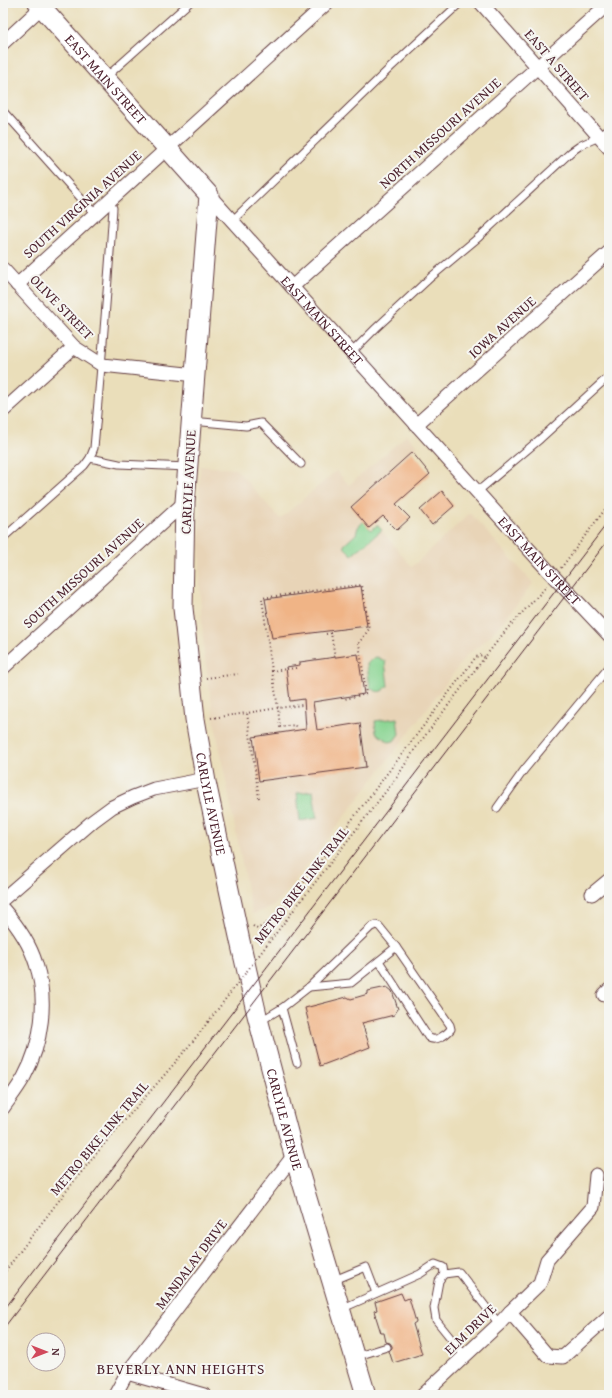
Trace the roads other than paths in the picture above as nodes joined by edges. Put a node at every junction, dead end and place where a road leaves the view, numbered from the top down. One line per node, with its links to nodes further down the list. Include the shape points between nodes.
1 (189, 3): 9 (lane)
2 (326, 3): 13 (street, SOUTH VIRGINIA AVENUE)
3 (460, 3): 18 (lane)
4 (481, 3): 8 (street, EAST A STREET)
5 (609, 3): 8 (street, NORTH MISSOURI AVENUE)
6 (41, 4): 7 (street); 9 (main road, EAST MAIN STREET)
7 (3, 43)
8 (538, 67): 12 (street, EAST A STREET); 21 (street, NORTH MISSOURI AVENUE)
9 (105, 78): 13 (main road, EAST MAIN STREET)
10 (3, 111): 17 (lane)
11 (609, 128): 12 (lane)
12 (599, 137): 14 (street, EAST A STREET); 23 (lane, via 571,152)
13 (168, 148): 15 (main road, EAST MAIN STREET); 16 (street, SOUTH VIRGINIA AVENUE)
14 (609, 148)
15 (209, 195): 18 (street, EAST MAIN STREET); 25 (main road, CARLYLE AVENUE)
16 (109, 201): 17 (street, SOUTH VIRGINIA AVENUE); 24 (lane, via 113,208)
17 (95, 214): 20 (street, SOUTH VIRGINIA AVENUE)
18 (232, 221): 21 (street, EAST MAIN STREET)
19 (609, 252): 29 (street, IOWA AVENUE)
20 (8, 278): 22 (street, OLIVE STREET)
21 (292, 287): 23 (street, EAST MAIN STREET)
22 (74, 347): 24 (street, OLIVE STREET); 27 (street)
23 (351, 353): 29 (street, EAST MAIN STREET)
24 (102, 365): 25 (street, OLIVE STREET); 30 (lane, via 94,448)
25 (196, 375): 28 (main road, CARLYLE AVENUE)
26 (609, 376): 33 (lane)
27 (3, 411)
28 (192, 422): 31 (lane, via 246,426 261,423); 32 (main road, CARLYLE AVENUE)
29 (416, 425): 33 (street, EAST MAIN STREET)
30 (90, 458): 32 (lane, via 118,464); 35 (lane)
31 (301, 464)
32 (188, 467): 34 (main road, CARLYLE AVENUE)
33 (477, 492): 36 (street, EAST MAIN STREET)
34 (186, 502): 38 (street, SOUTH MISSOURI AVENUE); 39 (main road, CARLYLE AVENUE, via 183,608 195,719)
35 (3, 538)
36 (609, 635)
37 (609, 667): 40 (lane, via 524,770)
38 (3, 668)
39 (206, 779): 43 (street, via 154,789 112,807); 49 (main road, CARLYLE AVENUE)
40 (497, 808)
41 (609, 880): 42 (street)
42 (592, 894)
43 (3, 899)
44 (3, 909): 51 (street, via 25,940 36,964 42,1014 32,1060 24,1078)
45 (396, 947): 46 (lane); 46 (lane, via 450,1025 448,1032 430,1040); 47 (lane, via 379,926 373,925)
46 (379, 961): 47 (lane, via 352,983)
47 (309, 987): 48 (lane)
48 (282, 1008): 49 (lane); 50 (lane)
49 (259, 1022): 52 (main road, CARLYLE AVENUE)
50 (297, 1063)
51 (3, 1108)
52 (294, 1155): 55 (main road, CARLYLE AVENUE); 64 (street, MANDALAY DRIVE)
53 (596, 1175): 58 (street, via 593,1207 547,1260 540,1283)
54 (444, 1274): 56 (lane, via 443,1267 435,1264 420,1274); 60 (lane, via 459,1272); 62 (lane, via 439,1282 434,1308 436,1320)
55 (332, 1281): 56 (lane, via 366,1267); 57 (main road, CARLYLE AVENUE)
56 (376, 1293): 57 (lane)
57 (341, 1309): 63 (main road, CARLYLE AVENUE)
58 (510, 1312): 59 (street, ELM DRIVE, via 548,1356 563,1357); 60 (street, ELM DRIVE)
59 (609, 1316)
60 (499, 1324): 62 (street, ELM DRIVE)
61 (387, 1347): 63 (lane)
62 (465, 1356): 68 (street, ELM DRIVE)
63 (355, 1357): 65 (main road, CARLYLE AVENUE)
64 (127, 1373): 66 (street, MANDALAY DRIVE); 67 (street)
65 (362, 1394)
66 (115, 1395)
67 (204, 1395)
68 (423, 1395)

